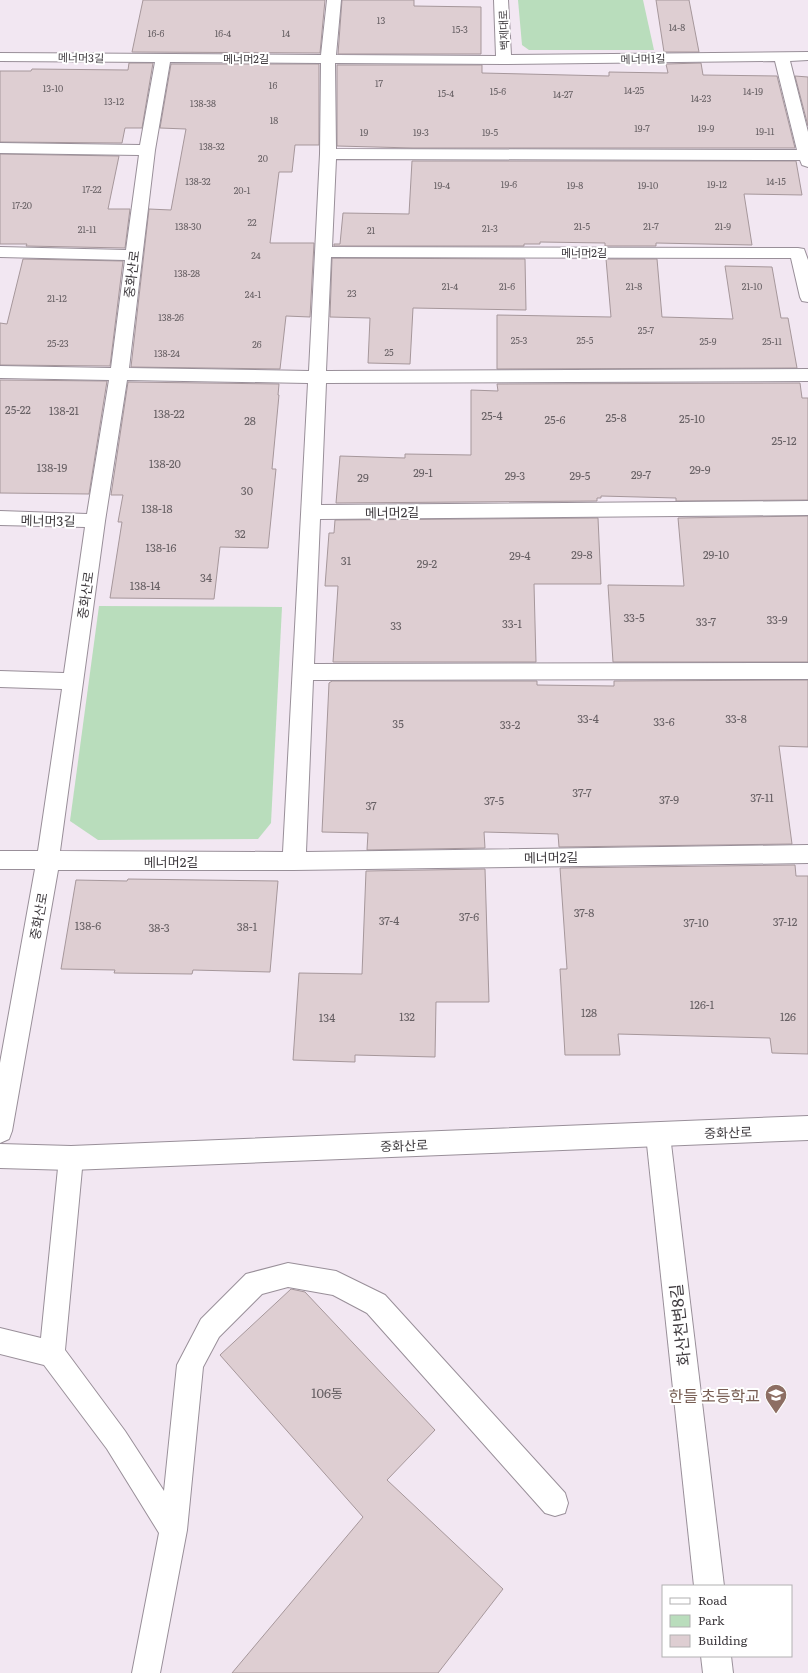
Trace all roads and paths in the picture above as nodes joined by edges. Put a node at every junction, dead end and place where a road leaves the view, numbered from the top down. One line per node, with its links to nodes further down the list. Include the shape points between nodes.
1 (334, 0): 7 (street)
2 (501, 0): 8 (street, 백제대로)
3 (781, 56): 4 (street, 메너머1길); 8 (street, 메너머1길); 12 (street)
4 (808, 56)
5 (0, 57): 6 (street, 메너머3길)
6 (163, 58): 7 (street, 메너머2길); 10 (street, 중화산로)
7 (328, 58): 8 (street, 메너머2길); 11 (street)
8 (504, 60)
9 (0, 148): 10 (street)
10 (147, 150): 16 (street, 중화산로)
11 (328, 154): 12 (street); 15 (street)
12 (807, 159)
13 (803, 251): 15 (street, 메너머2길); 17 (street, 메너머2길)
14 (0, 252): 16 (street)
15 (324, 252): 21 (street)
16 (133, 255): 19 (street, 중화산로)
17 (808, 298)
18 (0, 372): 19 (street)
19 (119, 374): 21 (street); 25 (street, 중화산로)
20 (808, 375): 21 (street)
21 (319, 377): 23 (street)
22 (808, 508): 23 (street, 메너머2길)
23 (311, 512): 27 (street)
24 (0, 518): 25 (street, 메너머3길)
25 (96, 521): 29 (street, 중화산로)
26 (808, 671): 27 (street)
27 (303, 672): 33 (street)
28 (0, 679): 29 (street)
29 (73, 681): 32 (street, 중화산로)
30 (808, 854): 33 (street, 메너머2길)
31 (0, 860): 32 (street)
32 (48, 861): 33 (street, 메너머2길); 35 (street, 중화산로)
33 (294, 861)
34 (808, 1128): 36 (street, 중화산로)
35 (0, 1131)
36 (658, 1135): 38 (street, 중화산로); 43 (street, 화산천변8길)
37 (0, 1156): 38 (street, 중화산로)
38 (72, 1158): 40 (lane)
39 (0, 1341): 40 (lane)
40 (52, 1354): 42 (lane, via 116,1440)
41 (555, 1503): 42 (lane, via 376,1304 336,1283 288,1275 255,1283 210,1328 190,1365)
42 (173, 1530): 45 (lane)
43 (708, 1585)
44 (716, 1657): 46 (street)
45 (146, 1673)
46 (718, 1673)

